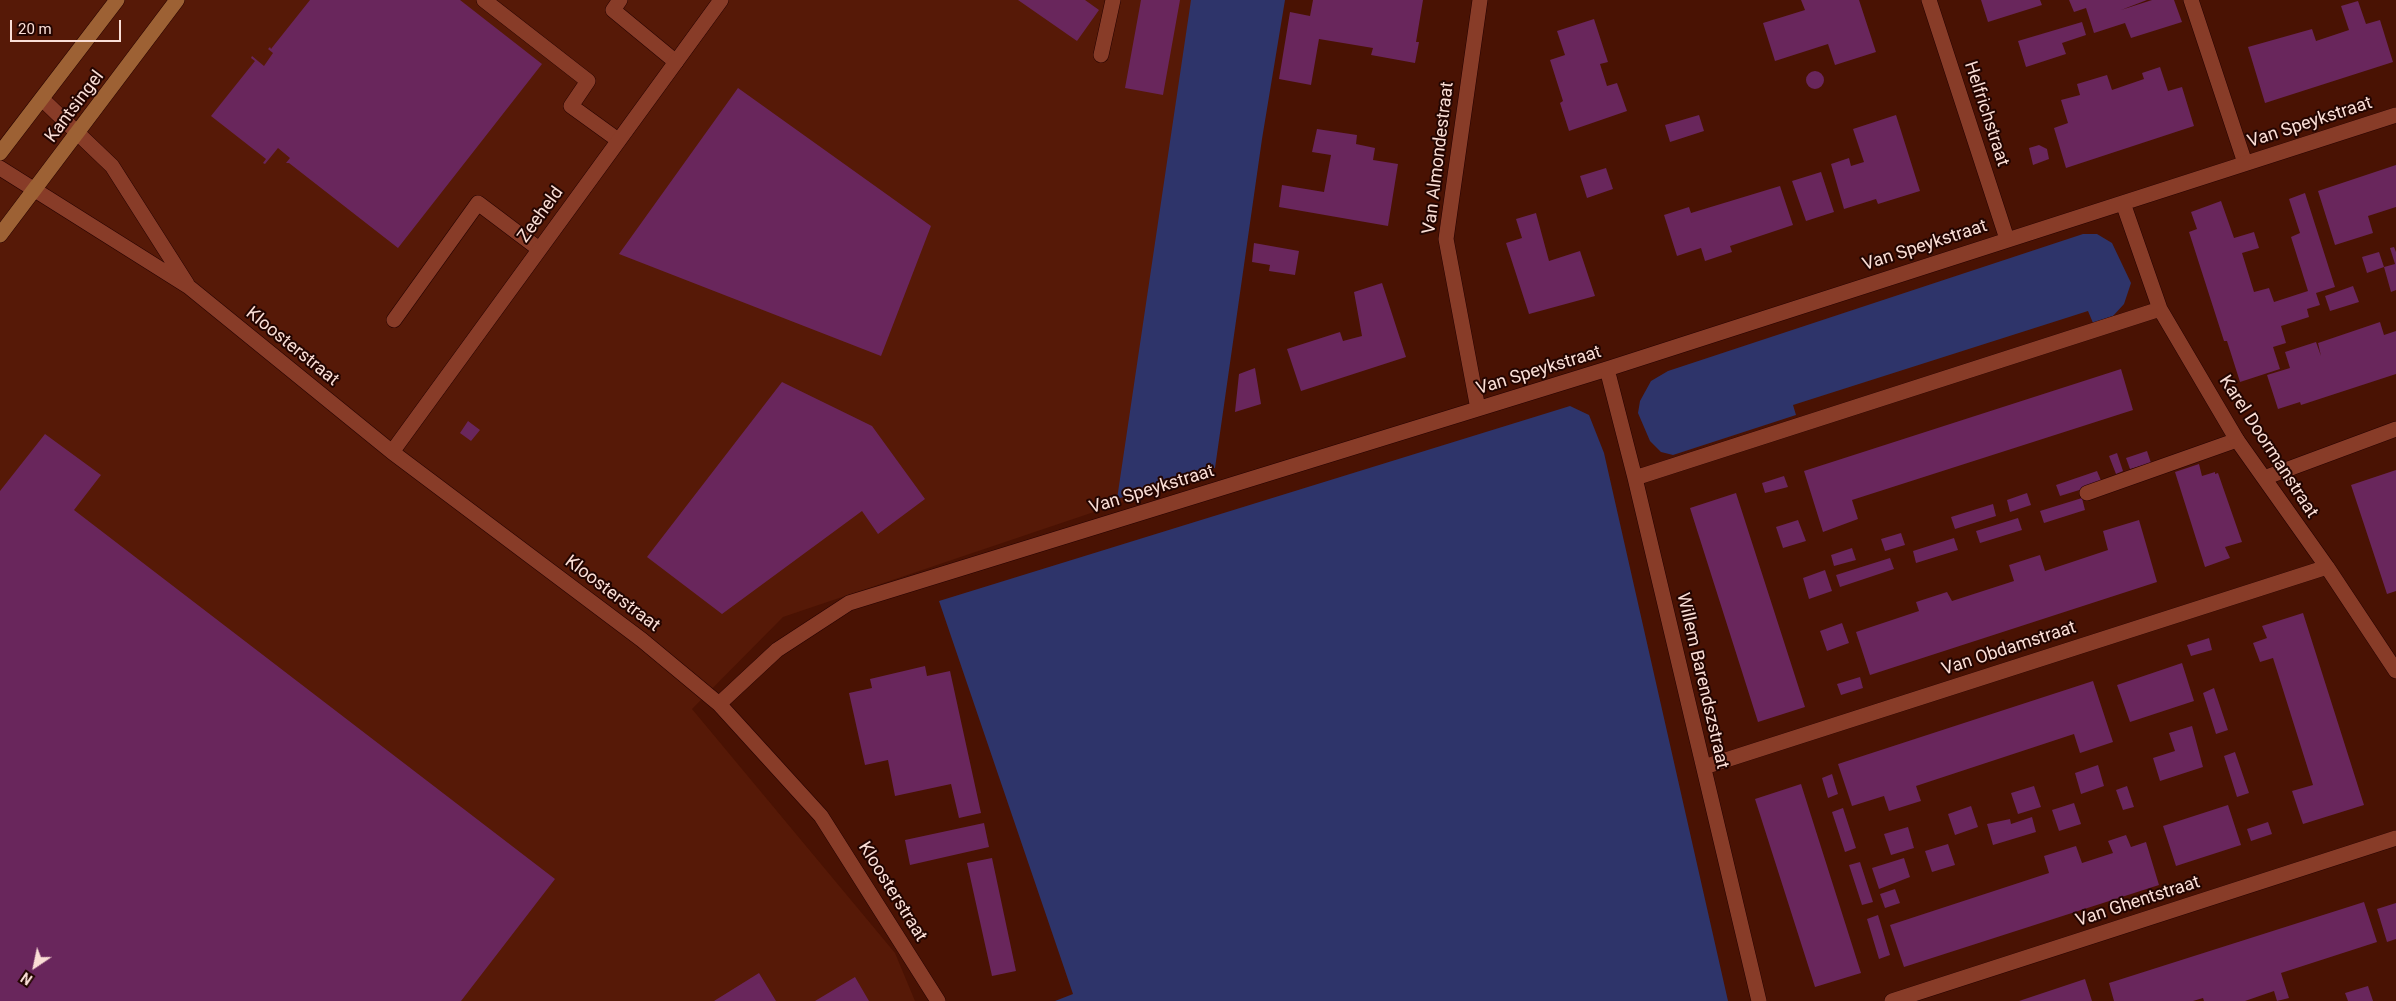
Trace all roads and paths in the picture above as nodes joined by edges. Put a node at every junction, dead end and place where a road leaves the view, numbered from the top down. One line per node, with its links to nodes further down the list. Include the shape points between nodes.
1 (117, 0): 12 (street, Kantsingel)
2 (177, 0): 14 (street, Kantsingel)
3 (484, 0): 15 (street, via 588,81 571,106)
4 (620, 0): 11 (street, via 612,10)
5 (721, 0): 11 (street, Zeeheld)
6 (1112, 0): 10 (street)
7 (1480, 0): 28 (street, Van Almondestraat, via 1446,239)
8 (1929, 0): 22 (street, Helfrichstraat)
9 (2192, 0): 17 (street)
10 (1101, 55)
11 (676, 62): 15 (street, Zeeheld)
12 (42, 99): 14 (street, Kloosterstraat); 16 (street, Kantsingel)
13 (2396, 115): 17 (street, Van Speykstraat)
14 (80, 132): 19 (street, Kantsingel); 24 (street, Kloosterstraat, via 112,166)
15 (618, 140): 23 (street, Zeeheld)
16 (0, 153)
17 (2245, 163): 20 (street, Van Speykstraat)
18 (0, 168): 19 (street, Kloosterstraat)
19 (34, 190): 21 (street, Kantsingel); 24 (street, Kloosterstraat)
20 (2123, 203): 22 (street, Van Speykstraat); 25 (street, Karel Doormanstraat)
21 (0, 235)
22 (2007, 239): 27 (street, Van Speykstraat)
23 (539, 249): 26 (street, via 478,203); 31 (street, Zeeheld)
24 (189, 287): 31 (street, Kloosterstraat)
25 (2160, 309): 30 (street, Karel Doormanstraat); 32 (street)
26 (394, 320)
27 (1607, 370): 28 (street, Van Speykstraat); 32 (street, Willem Barendszstraat)
28 (1478, 409): 37 (street, Van Speykstraat, via 849,602 777,650)
29 (2396, 429): 33 (street)
30 (2237, 440): 33 (street, Karel Doormanstraat); 34 (street)
31 (392, 452): 37 (street, Kloosterstraat, via 642,640)
32 (1635, 478): 38 (street, Willem Barendszstraat)
33 (2264, 478): 35 (street, Karel Doormanstraat)
34 (2087, 494)
35 (2327, 567): 36 (street, Karel Doormanstraat); 38 (street, Van Obdamstraat)
36 (2396, 671)
37 (719, 704): 40 (street, Kloosterstraat, via 821,816)
38 (1704, 767): 41 (street, Willem Barendszstraat)
39 (2396, 838): 42 (street, Van Ghentstraat)
40 (938, 1001)
41 (1759, 1001)
42 (1892, 1001)

